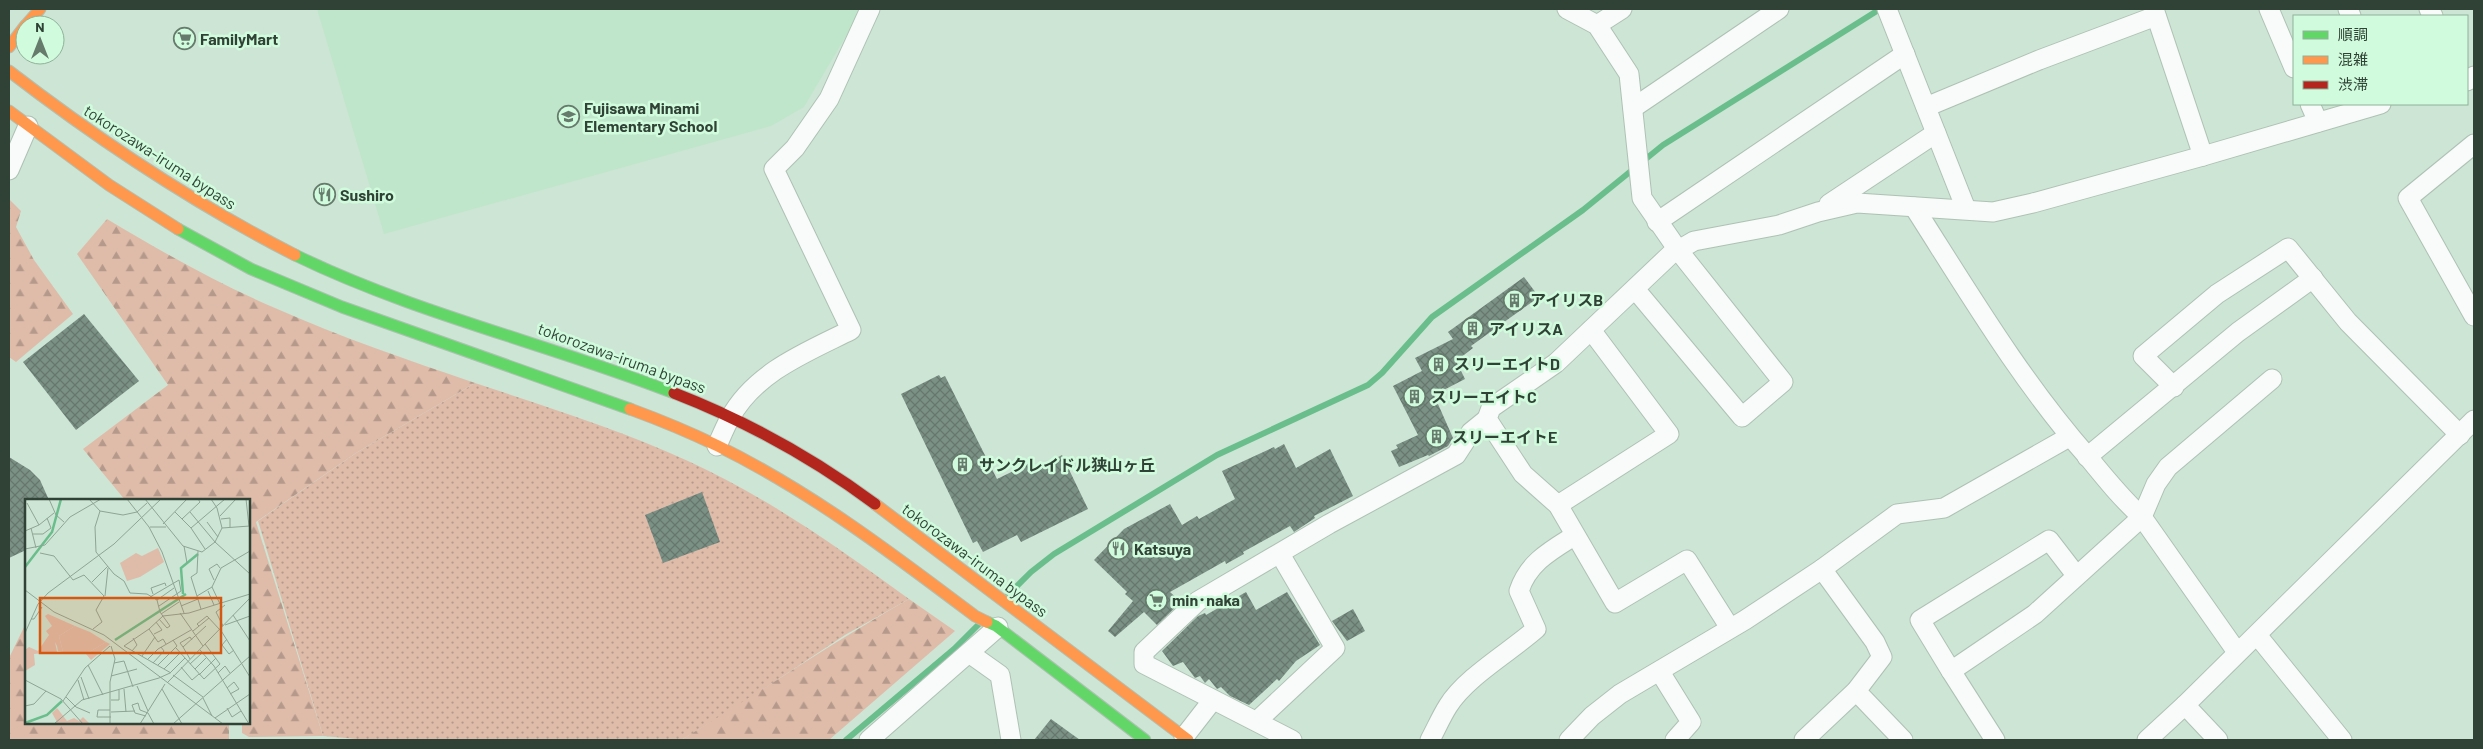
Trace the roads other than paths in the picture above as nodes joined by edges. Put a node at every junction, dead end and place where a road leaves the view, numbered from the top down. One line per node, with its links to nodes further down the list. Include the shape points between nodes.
1 (870, 9): 34 (street, via 829,100 795,148 774,169 851,330 773,370 752,389)
2 (1567, 9): 8 (street)
3 (1622, 9): 8 (street)
4 (1779, 9): 15 (street)
5 (1888, 9): 9 (street)
6 (2269, 9): 10 (street)
7 (2155, 13): 14 (street); 21 (street)
8 (1597, 25): 15 (street, via 1629,74)
9 (1905, 54): 14 (street); 26 (street)
10 (2293, 66)
11 (9, 71): 34 (main road, tokorozawa-iruma bypass, via 50,104 180,194 254,236 403,300 578,358)
12 (2310, 105): 17 (street)
13 (2378, 105): 17 (street)
14 (1926, 107): 19 (street)
15 (1633, 108): 26 (street, via 1642,198)
16 (9, 112): 18 (main road)
17 (2318, 122): 21 (street)
18 (28, 126): 22 (street); 38 (main road, via 174,227 242,264 395,327 639,412)
19 (1936, 133): 24 (street); 25 (street)
20 (2474, 144): 30 (street, via 2408,198)
21 (2203, 156): 24 (street, via 1993,212)
22 (9, 170)
23 (1914, 207): 24 (street); 25 (street, via 1857,203); 37 (street, via 2027,382)
24 (1966, 209)
25 (1818, 212): 27 (street, via 1779,225 1694,241)
26 (1656, 222): 27 (street)
27 (1678, 250): 29 (street); 29 (street, via 1783,382 1742,417)
28 (2313, 278): 33 (street, via 2238,332); 33 (street, via 2288,248 2217,294 2143,356); 36 (street, via 2348,322)
29 (1635, 289): 31 (street)
30 (2474, 316)
31 (1591, 330): 35 (street, via 1556,363 1491,408); 40 (street, via 1669,434)
32 (2272, 379): 41 (street, via 2168,467 2156,484)
33 (2174, 387): 39 (street)
34 (730, 417): 38 (street); 57 (main road, tokorozawa-iruma bypass, via 805,457 873,502)
35 (1487, 419): 40 (street, via 1523,474); 43 (street, via 1471,432 1456,454)
36 (2469, 430): 48 (street)
37 (2069, 437): 39 (street); 44 (street, via 1944,508 1897,514)
38 (717, 446): 46 (main road, via 794,487 975,616)
39 (2087, 457): 41 (street)
40 (1558, 505): 42 (street)
41 (2142, 517): 45 (street); 49 (street)
42 (1574, 536): 47 (street, via 1615,603 1687,560); 62 (street, via 1536,561 1523,578 1519,592 1536,629 1471,680 1449,704)
43 (1280, 554): 54 (street, via 1198,601 1144,652 1144,664); 56 (street, via 1335,648)
44 (1822, 569): 47 (street); 53 (street, via 1875,642 1882,657)
45 (2076, 575): 51 (street, via 2035,614); 51 (street, via 2049,540 1920,620)
46 (997, 627): 50 (street); 60 (main road)
47 (1730, 628): 52 (street)
48 (2257, 635): 49 (street); 70 (street)
49 (2237, 652): 55 (street)
50 (969, 653): 58 (street); 59 (street, via 1000,675)
51 (1951, 671): 67 (street)
52 (1660, 672): 63 (street, via 1620,694); 64 (street, via 1691,722)
53 (1856, 691): 65 (street); 66 (street)
54 (1212, 701): 56 (street); 57 (street)
55 (2186, 705): 68 (street); 69 (street)
56 (1257, 721): 61 (street)
57 (1186, 739)
58 (869, 740)
59 (1011, 740)
60 (1145, 740)
61 (1292, 740)
62 (1430, 740)
63 (1569, 740)
64 (1675, 740)
65 (1804, 740)
66 (1903, 740)
67 (1994, 740)
68 (2147, 740)
69 (2218, 740)
70 (2342, 740)

